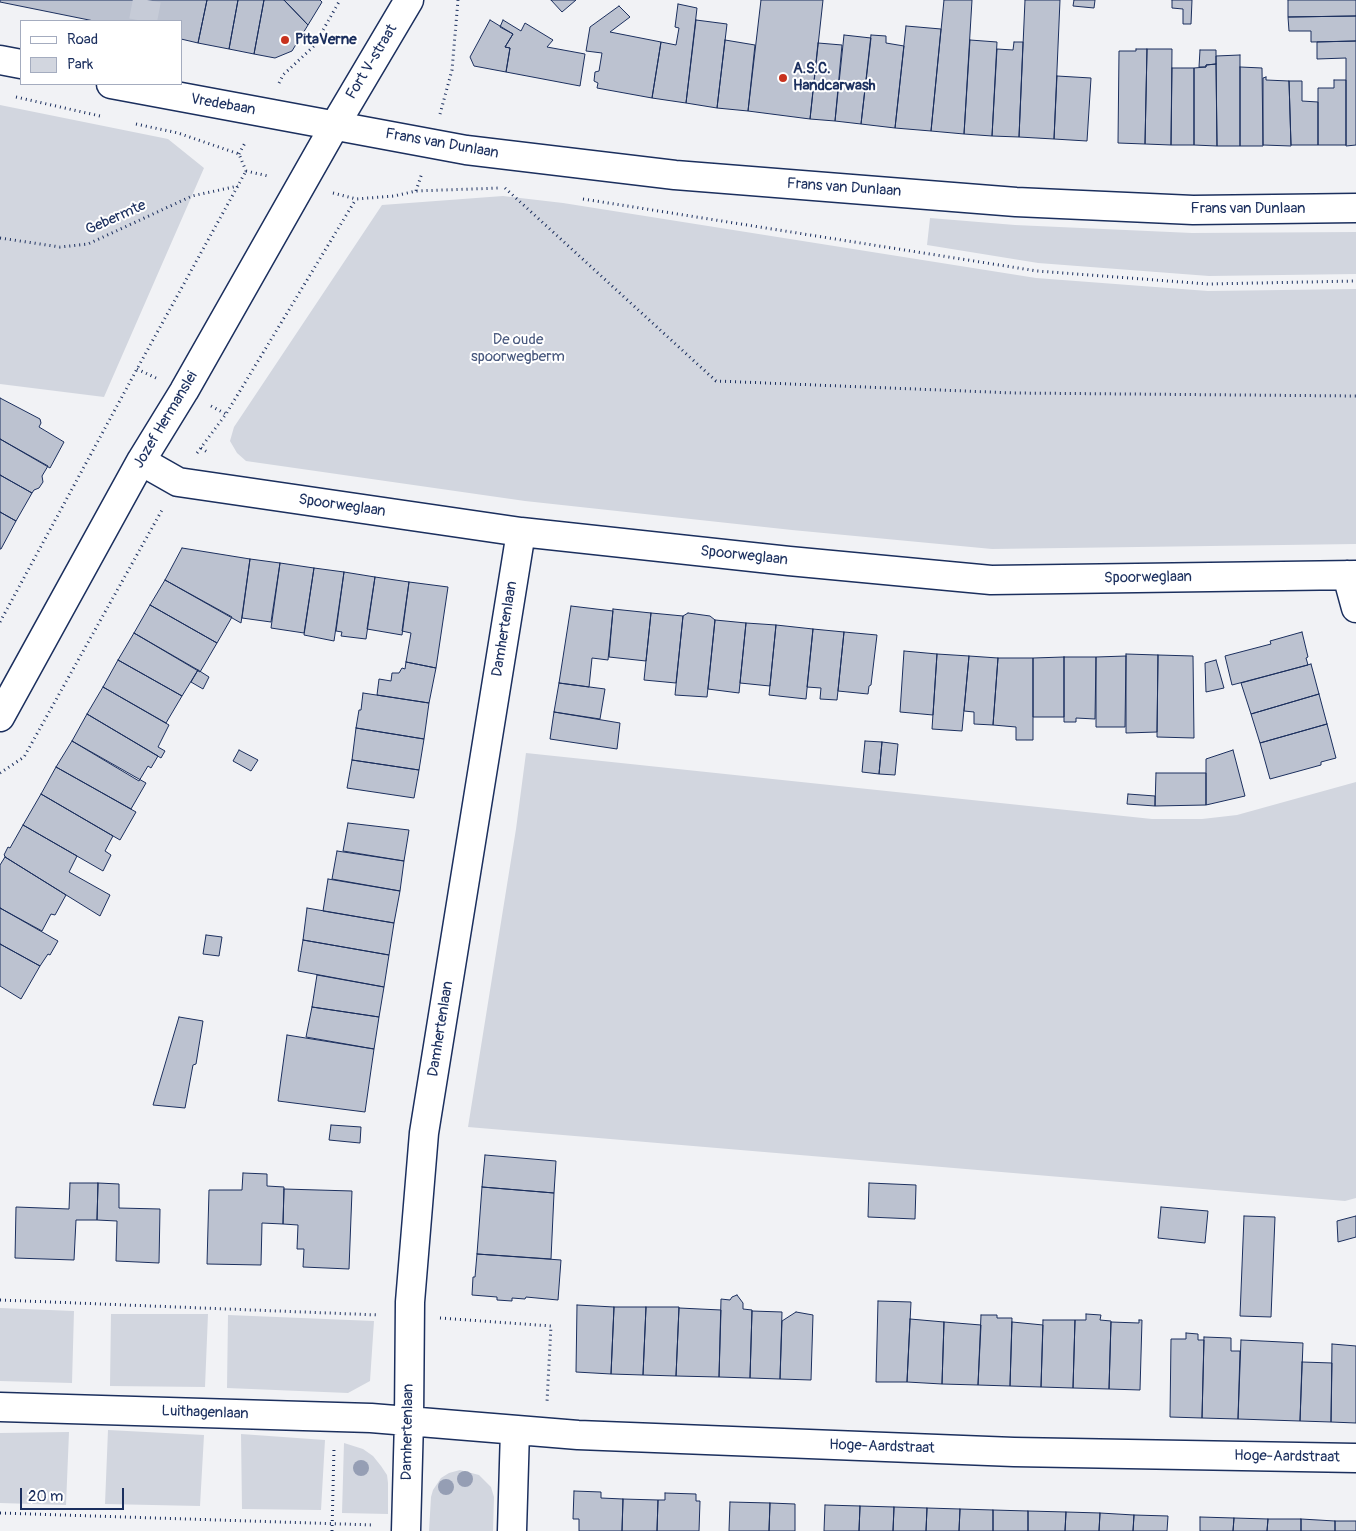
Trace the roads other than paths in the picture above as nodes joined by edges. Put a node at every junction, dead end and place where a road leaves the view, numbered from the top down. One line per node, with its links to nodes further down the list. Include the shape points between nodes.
1 (409, 0): 5 (street, Fort V-straat)
2 (0, 60): 3 (street)
3 (20, 64)
4 (124, 85): 5 (street, Vredebaan)
5 (336, 125): 6 (street, Frans van Dunlaan, via 466,150 675,175 1016,202 1193,210); 7 (street, Jozef Hermanslei)
6 (1356, 208)
7 (141, 461): 8 (street, Spoorweglaan, via 178,482); 11 (street, Jozef Hermanslei)
8 (521, 532): 9 (street, Spoorweglaan, via 991,580); 13 (street, Damhertenlaan, via 424,1133 410,1316)
9 (1351, 575): 10 (street)
10 (1356, 608)
11 (0, 717)
12 (0, 1407): 13 (street, Luithagenlaan)
13 (409, 1420): 14 (street, Hoge-Aardstraat); 16 (street, Damhertenlaan)
14 (515, 1430): 15 (street, Hoge-Aardstraat, via 1014,1452); 17 (street)
15 (1356, 1458)
16 (406, 1529)
17 (512, 1531)

